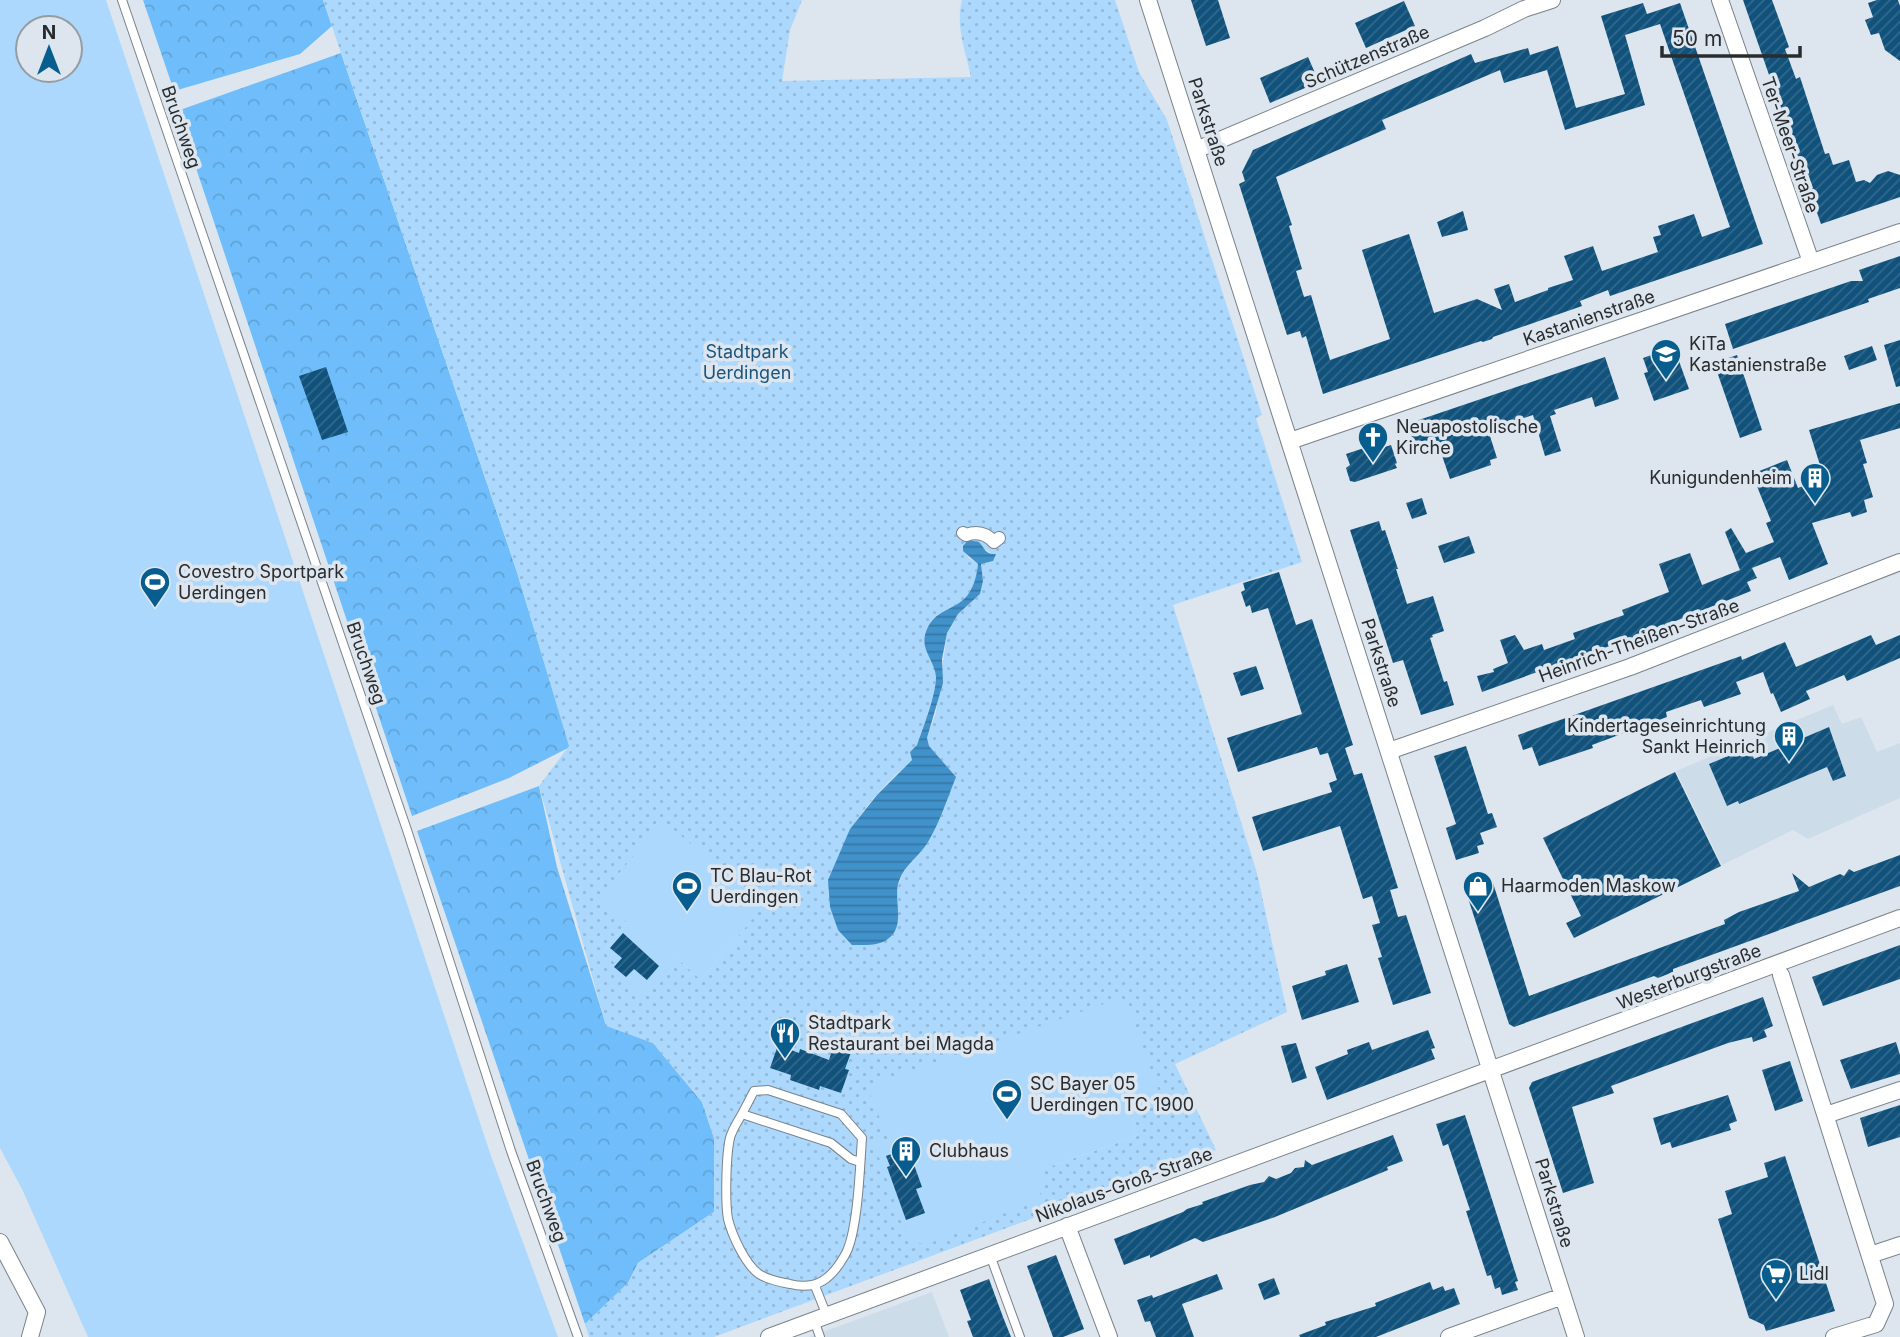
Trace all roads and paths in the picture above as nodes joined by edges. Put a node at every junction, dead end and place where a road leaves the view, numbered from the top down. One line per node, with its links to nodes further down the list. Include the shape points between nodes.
1 (122, 0): 29 (lane, Bruchweg)
2 (1148, 0): 5 (street, Parkstraße)
3 (1552, 0): 5 (street, Schützenstraße)
4 (1720, 0): 7 (street, Ter-Meer-Straße)
5 (1196, 150): 8 (street, Parkstraße)
6 (1900, 232): 7 (street, Kastanienstraße)
7 (1811, 262): 8 (street, Kastanienstraße)
8 (1290, 441): 12 (street, Parkstraße)
9 (963, 533): 10 (street, via 982,534 994,542)
10 (999, 538)
11 (1900, 562): 12 (street, Heinrich-Theißen-Straße, via 1630,667)
12 (1389, 751): 15 (street, Parkstraße)
13 (1900, 918): 15 (street, Westerburgstraße)
14 (1781, 975): 18 (street)
15 (1492, 1071): 20 (street, Nikolaus-Groß-Straße); 26 (street, Parkstraße)
16 (1900, 1090): 18 (street)
17 (742, 1114): 19 (lane, via 831,1143); 19 (lane, via 754,1091 768,1090 841,1114 862,1138); 25 (lane, via 730,1137 727,1190 728,1218 746,1260 760,1274 777,1281)
18 (1826, 1115): 24 (street)
19 (860, 1162): 25 (lane, via 847,1253)
20 (1067, 1226): 23 (street, Nikolaus-Groß-Straße); 33 (street)
21 (0, 1242): 28 (street, via 37,1312)
22 (1900, 1245): 24 (street)
23 (990, 1255): 27 (street, Nikolaus-Groß-Straße); 32 (lane)
24 (1870, 1255): 36 (street, via 1885,1304 1876,1324)
25 (816, 1286): 27 (lane)
26 (1563, 1296): 34 (street); 35 (street, Parkstraße)
27 (820, 1318): 30 (street, Nikolaus-Groß-Straße); 31 (lane)
28 (30, 1337)
29 (578, 1337)
30 (769, 1337)
31 (820, 1337)
32 (1020, 1337)
33 (1109, 1337)
34 (1449, 1337)
35 (1576, 1337)
36 (1834, 1337)

